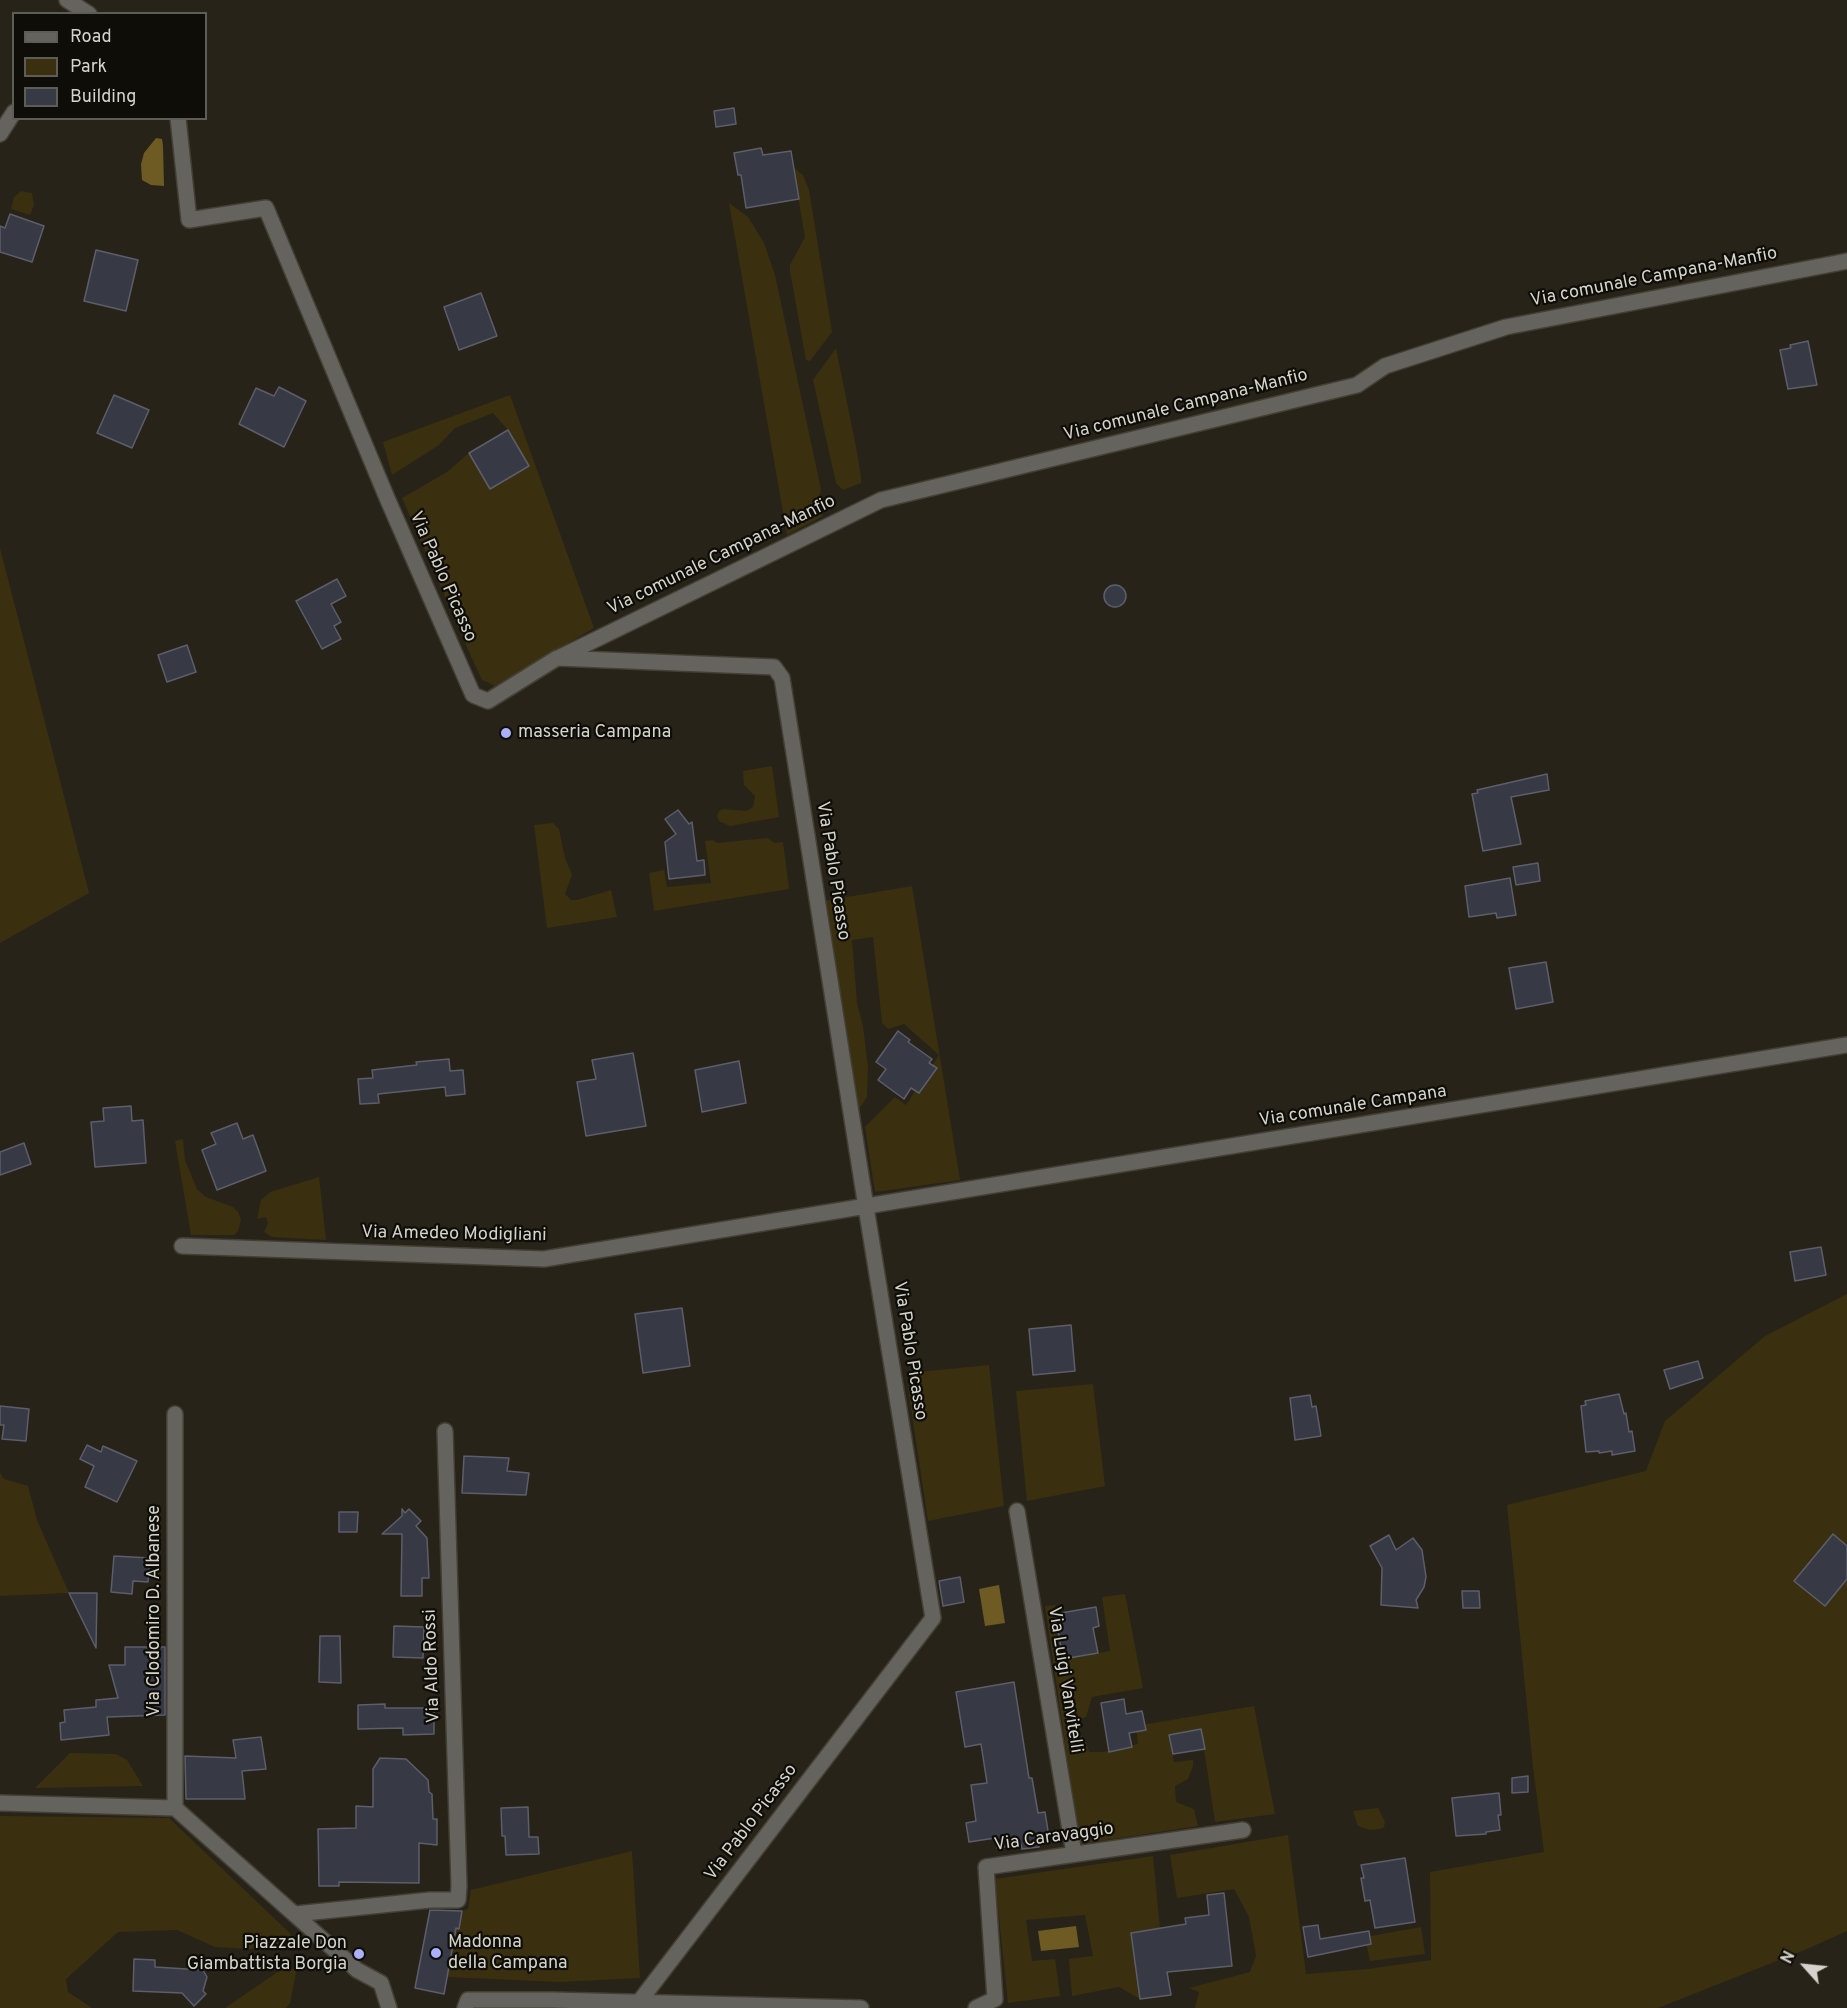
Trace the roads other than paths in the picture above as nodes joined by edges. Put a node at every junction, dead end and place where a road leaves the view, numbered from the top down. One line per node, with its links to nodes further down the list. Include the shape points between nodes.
1 (12, 115): 3 (street)
2 (178, 120): 5 (street, Via Pablo Picasso, via 189,220 266,208 473,695 488,701)
3 (0, 134)
4 (1847, 261): 5 (street, Via comunale Campana-Manfio, via 1506,327 1384,366 1357,385 881,500)
5 (557, 658): 7 (street, Via Pablo Picasso, via 774,667 782,678)
6 (1847, 1045): 7 (street, Via comunale Campana)
7 (866, 1208): 8 (street, Via Amedeo Modigliani, via 544,1259); 17 (street, Via Pablo Picasso, via 933,1618)
8 (182, 1246)
9 (175, 1414): 13 (street, Via Clodomiro D. Albanese)
10 (445, 1431): 16 (street, Via Aldo Rossi, via 458,1900)
11 (1017, 1511): 15 (street, Via Luigi Vanvitelli)
12 (0, 1803): 13 (street)
13 (175, 1808): 16 (street)
14 (1243, 1830): 15 (street, Via Caravaggio)
15 (1074, 1854): 21 (street, Via Caravaggio, via 986,1867 996,1999)
16 (295, 1914): 19 (street, via 357,1970 381,1983)
17 (639, 2002): 18 (street); 20 (street)
18 (466, 2004)
19 (389, 2008)
20 (861, 2008)
21 (976, 2008)

